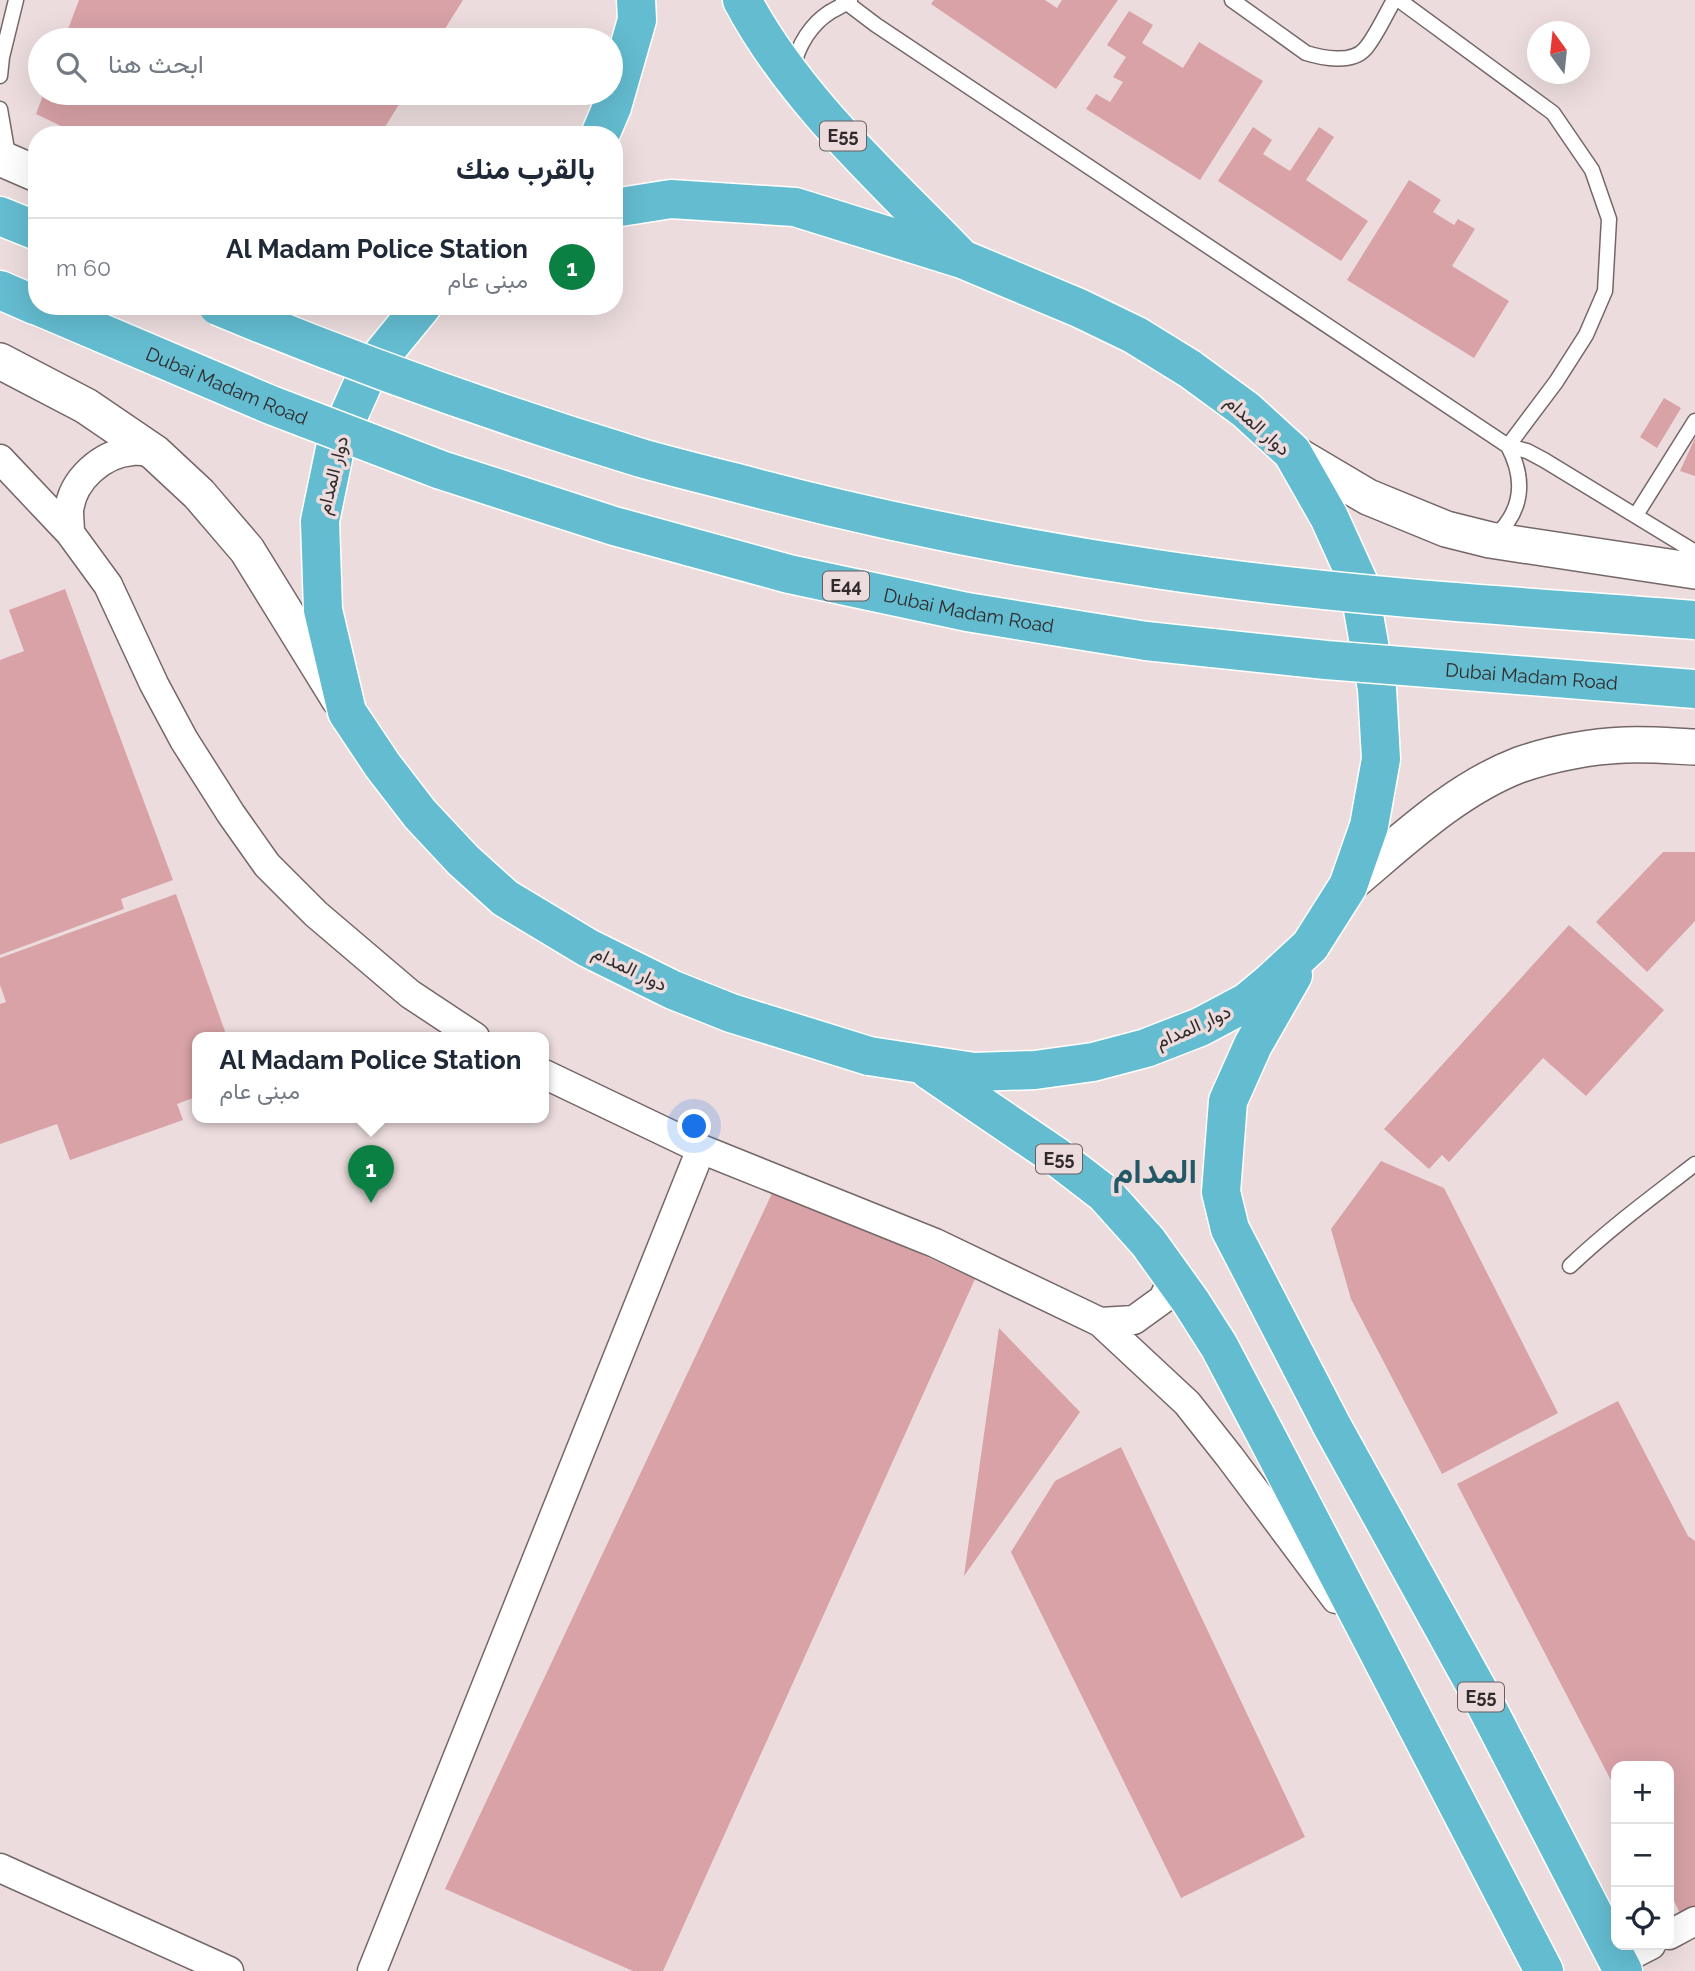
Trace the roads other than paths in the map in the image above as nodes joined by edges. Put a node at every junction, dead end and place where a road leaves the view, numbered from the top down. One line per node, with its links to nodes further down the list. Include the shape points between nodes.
1 (16, 0): 8 (lane)
2 (636, 0): 7 (highway, via 637,20)
3 (742, 0): 9 (highway, E55)
4 (1232, 0): 5 (lane, via 1306,53 1337,58 1364,51)
5 (1396, 0): 25 (lane, via 1553,113 1592,170 1609,219 1605,291 1586,335)
6 (847, 1): 9 (lane, via 815,24 795,57); 25 (lane, via 876,25)
7 (623, 69)
8 (0, 76)
9 (792, 76): 17 (highway, E55, via 835,128)
10 (613, 105): 12 (highway)
11 (0, 109): 13 (lane)
12 (604, 126)
13 (15, 165)
14 (623, 207): 17 (highway, دوار المدام, via 671,199 795,207)
15 (0, 216): 16 (highway)
16 (28, 227)
17 (962, 259): 26 (highway, دوار المدام, via 1135,335 1246,410)
18 (0, 290): 19 (highway, Dubai Madam Road / E44)
19 (28, 302)
20 (58, 315): 35 (highway, Dubai Madam Road / E44, bridge, via 271,405 441,470 614,526 789,573 967,612 1146,641)
21 (240, 315): 34 (highway, bridge, via 478,406 645,459 814,504 985,541 1158,570 1332,591)
22 (415, 315): 36 (highway, دوار المدام, via 368,372 336,444 320,521 323,610)
23 (0, 361): 27 (street, via 86,406)
24 (1695, 421): 29 (lane)
25 (1508, 446): 29 (lane, via 1544,460); 31 (lane, via 1516,461 1518,497 1513,514)
26 (1292, 452): 31 (street, via 1368,497 1446,529); 38 (highway, دوار المدام, via 1358,581 1377,690 1381,760 1369,826)
27 (155, 453): 30 (street, via 132,451 110,457 90,470 76,488 69,510); 36 (street, via 200,494 247,550)
28 (0, 459): 30 (street)
29 (1636, 515): 32 (lane)
30 (70, 533): 40 (street, via 108,585 184,740 267,865 316,914 410,993)
31 (1490, 540): 33 (street)
32 (1695, 552)
33 (1695, 571)
34 (1695, 621)
35 (1695, 689)
36 (347, 712): 41 (highway, دوار المدام, via 420,814 505,898 588,948 730,1013 869,1056)
37 (1695, 747): 38 (street, via 1624,745 1569,752 1520,765 1469,790)
38 (1348, 886): 39 (highway, دوار المدام)
39 (1310, 946): 41 (highway, دوار المدام, via 1247,1002 1146,1048 1035,1070 974,1072); 52 (highway, E55, via 1228,1101 1222,1192 1230,1229 1332,1426)
40 (468, 1032)
41 (922, 1065): 46 (highway, E55, via 1105,1194)
42 (549, 1076): 43 (street)
43 (701, 1149): 47 (street, via 935,1243); 54 (street)
44 (1695, 1164): 45 (lane, via 1630,1212)
45 (1570, 1266)
46 (1173, 1278): 47 (street, via 1163,1299 1134,1320); 48 (highway, E55, via 1219,1346)
47 (1100, 1322): 48 (street, via 1187,1404)
48 (1384, 1663): 55 (highway, E55)
49 (0, 1868): 53 (street)
50 (1695, 1922): 51 (street)
51 (1674, 1932)
52 (1631, 1959)
53 (229, 1971)
54 (372, 1971)
55 (1544, 1971)

